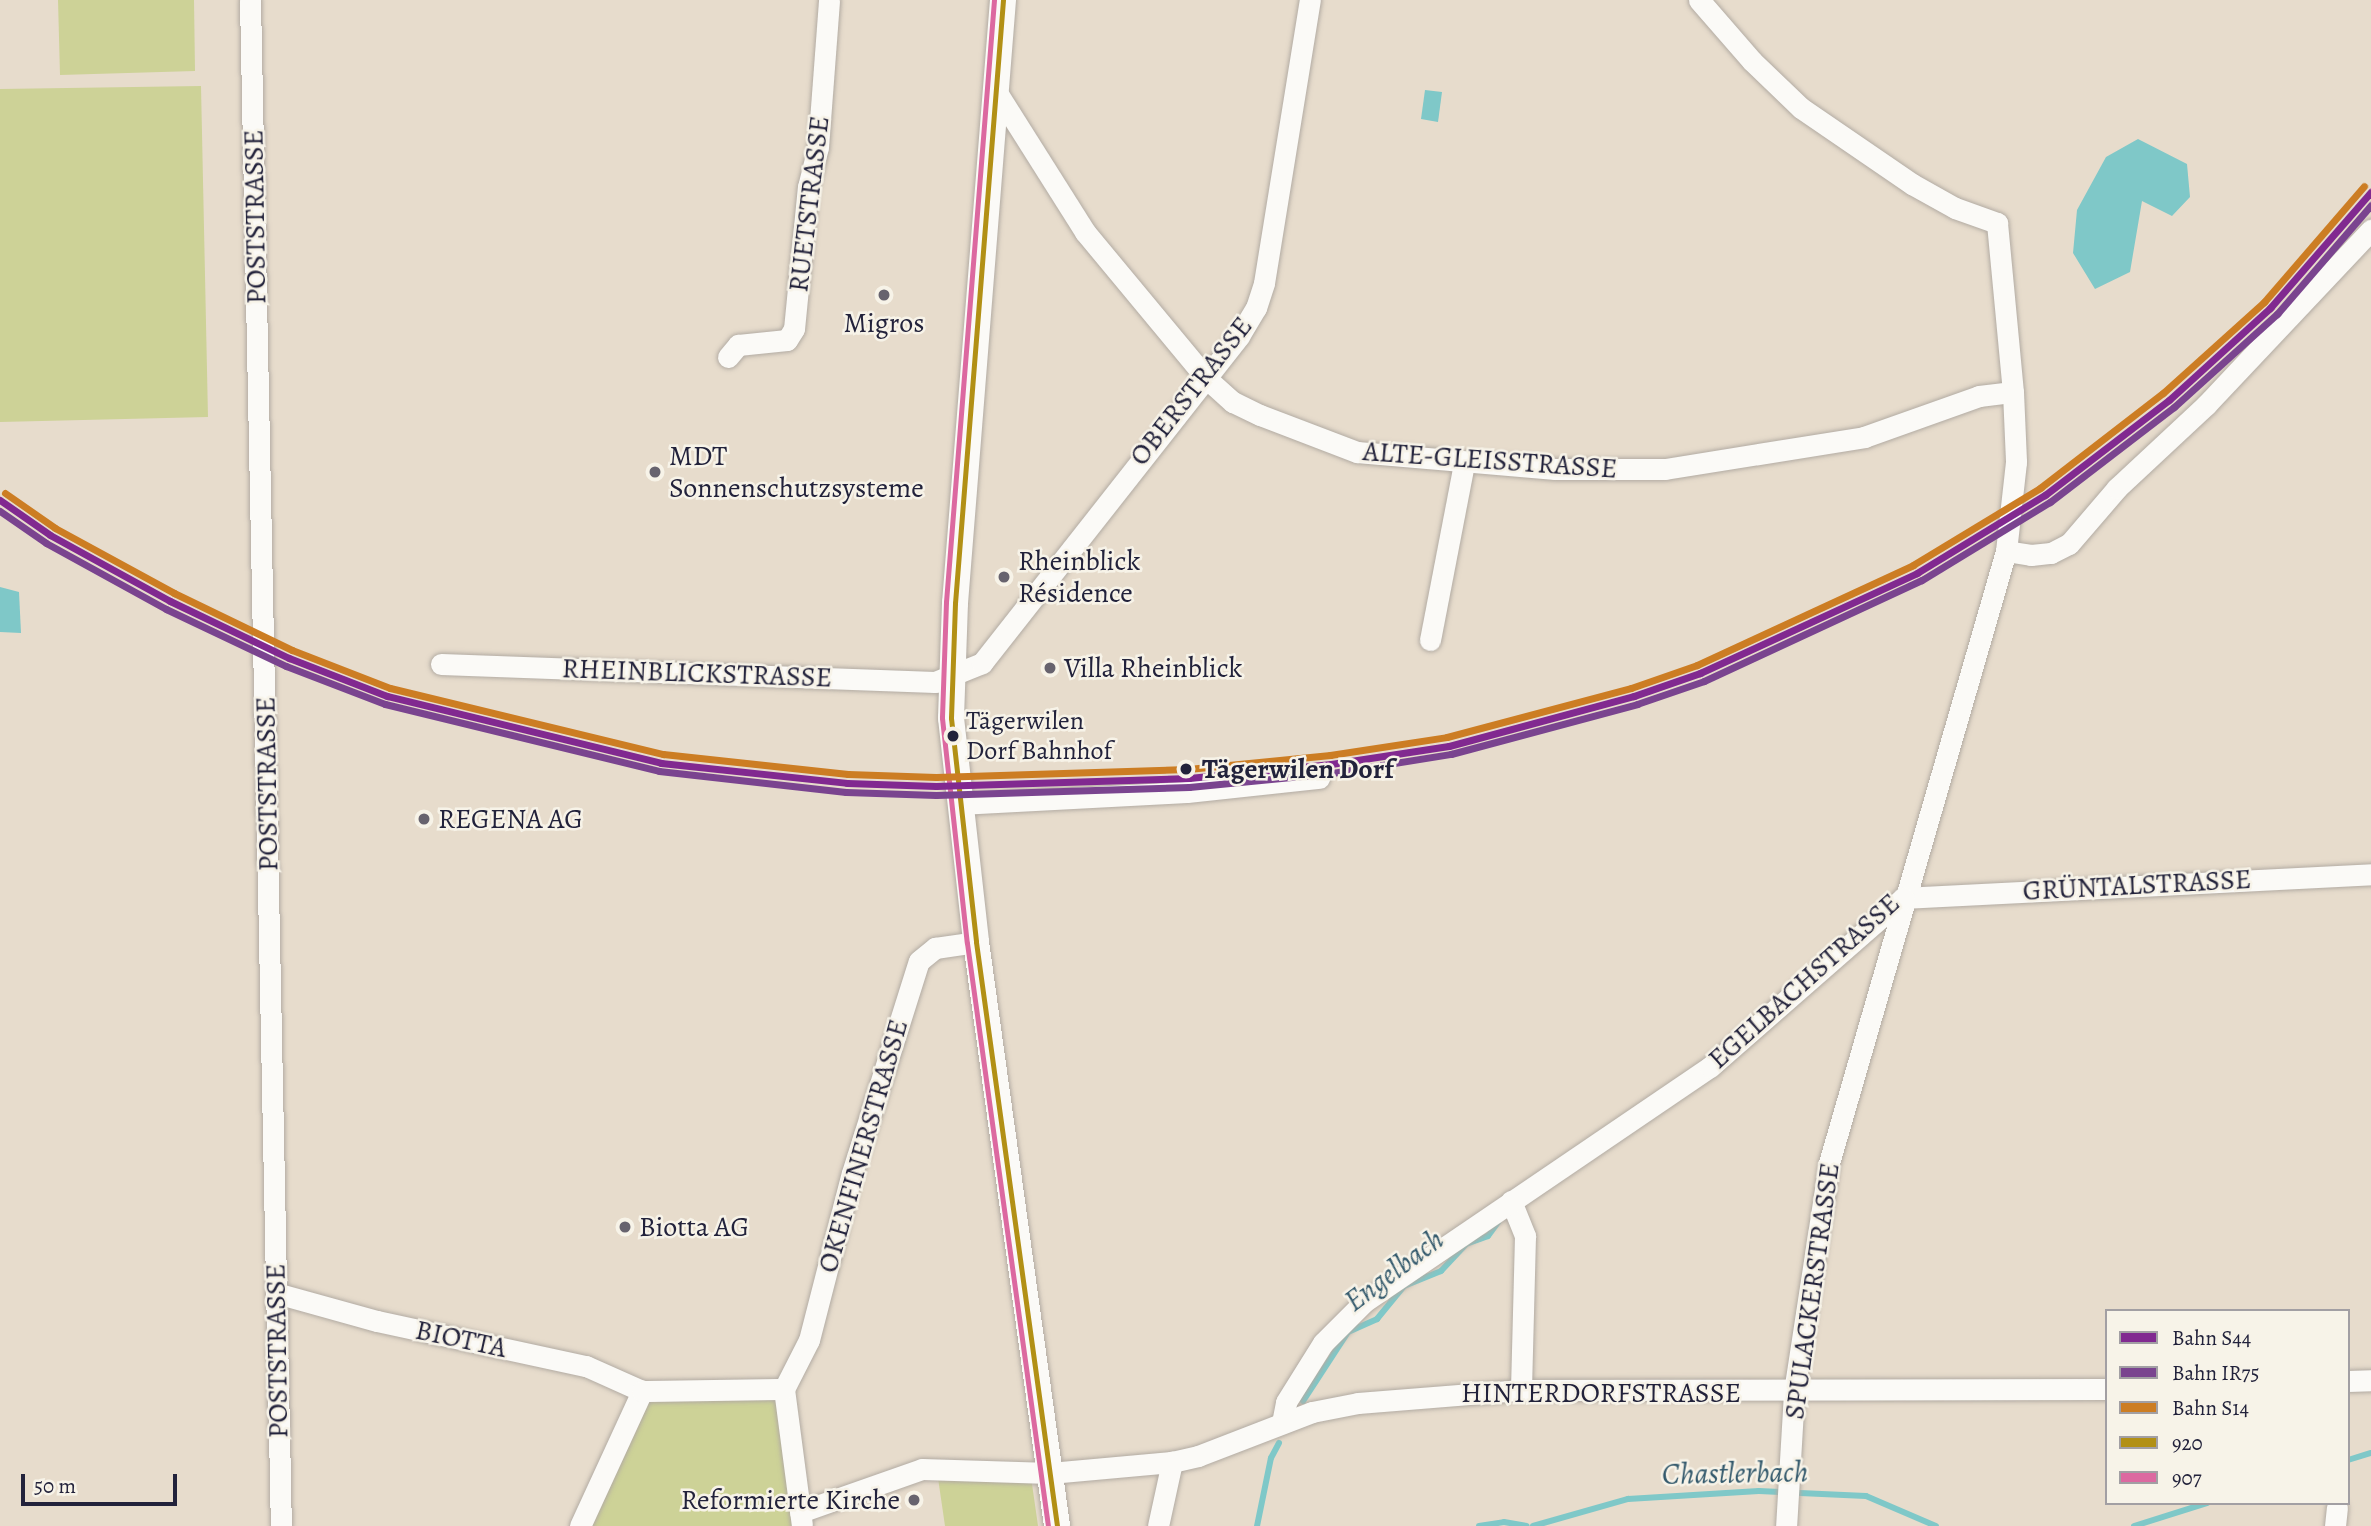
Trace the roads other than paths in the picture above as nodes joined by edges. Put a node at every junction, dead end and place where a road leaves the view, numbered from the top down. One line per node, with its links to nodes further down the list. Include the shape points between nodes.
1 (250, 0): 22 (street, POSTSTRASSE)
2 (829, 0): 8 (street, RUETSTRASSE, via 818,147 808,187 794,329 780,342 738,345)
3 (1003, 0): 6 (street)
4 (1310, 0): 9 (street, OBERSTRASSE, via 1261,295 1239,336)
5 (1699, 0): 10 (street, EGELBACHSTRASSE, via 1801,108 1912,184 1955,208 1997,223)
6 (996, 91): 9 (street, ALTE-GLEISSTRASSE, via 1085,232); 15 (street)
7 (2371, 230): 12 (street, via 2206,405 2117,488 2069,544 2041,554)
8 (728, 357)
9 (1206, 378): 11 (street, ALTE-GLEISSTRASSE, via 1233,402 1357,452); 15 (street, OBERSTRASSE, via 982,663)
10 (2013, 392): 11 (street, ALTE-GLEISSTRASSE, via 1979,396 1864,437 1665,469 1608,471); 12 (street, EGELBACHSTRASSE, via 2016,463)
11 (1464, 463): 13 (street)
12 (2006, 551): 19 (street, EGELBACHSTRASSE)
13 (1430, 640)
14 (441, 664): 15 (street, RHEINBLICKSTRASSE, via 935,682)
15 (951, 676): 17 (street)
16 (1319, 778): 17 (street, via 1187,792)
17 (959, 804): 20 (street)
18 (2371, 874): 19 (street, GRÜNTALSTRASSE)
19 (1903, 898): 21 (street, EGELBACHSTRASSE, via 1710,1067); 29 (street, SPULACKERSTRASSE, via 1829,1163 1809,1271)
20 (976, 942): 26 (street, OKENFINERSTRASSE, via 935,948 919,961 852,1173 809,1340); 32 (street)
21 (1511, 1201): 27 (street, via 1525,1236); 30 (street, EGELBACHSTRASSE, via 1364,1302 1323,1343 1286,1402)
22 (276, 1293): 28 (street, BIOTTA, via 377,1321 586,1366); 35 (street, POSTSTRASSE)
23 (2371, 1380): 24 (street)
24 (2350, 1381)
25 (2105, 1388): 29 (street, HINTERDORFSTRASSE)
26 (784, 1389): 28 (street); 34 (street)
27 (1521, 1390): 29 (street, HINTERDORFSTRASSE); 30 (street, HINTERDORFSTRASSE, via 1358,1403)
28 (642, 1391): 36 (street)
29 (1794, 1393): 33 (street, SPULACKERSTRASSE)
30 (1282, 1423): 31 (street, HINTERDORFSTRASSE)
31 (1172, 1462): 32 (street, HINTERDORFSTRASSE); 38 (street)
32 (1050, 1473): 34 (street, HINTERDORFSTRASSE, via 922,1469); 37 (street)
33 (1787, 1516)
34 (801, 1519)
35 (281, 1526)
36 (580, 1526)
37 (1057, 1526)
38 (1158, 1526)

